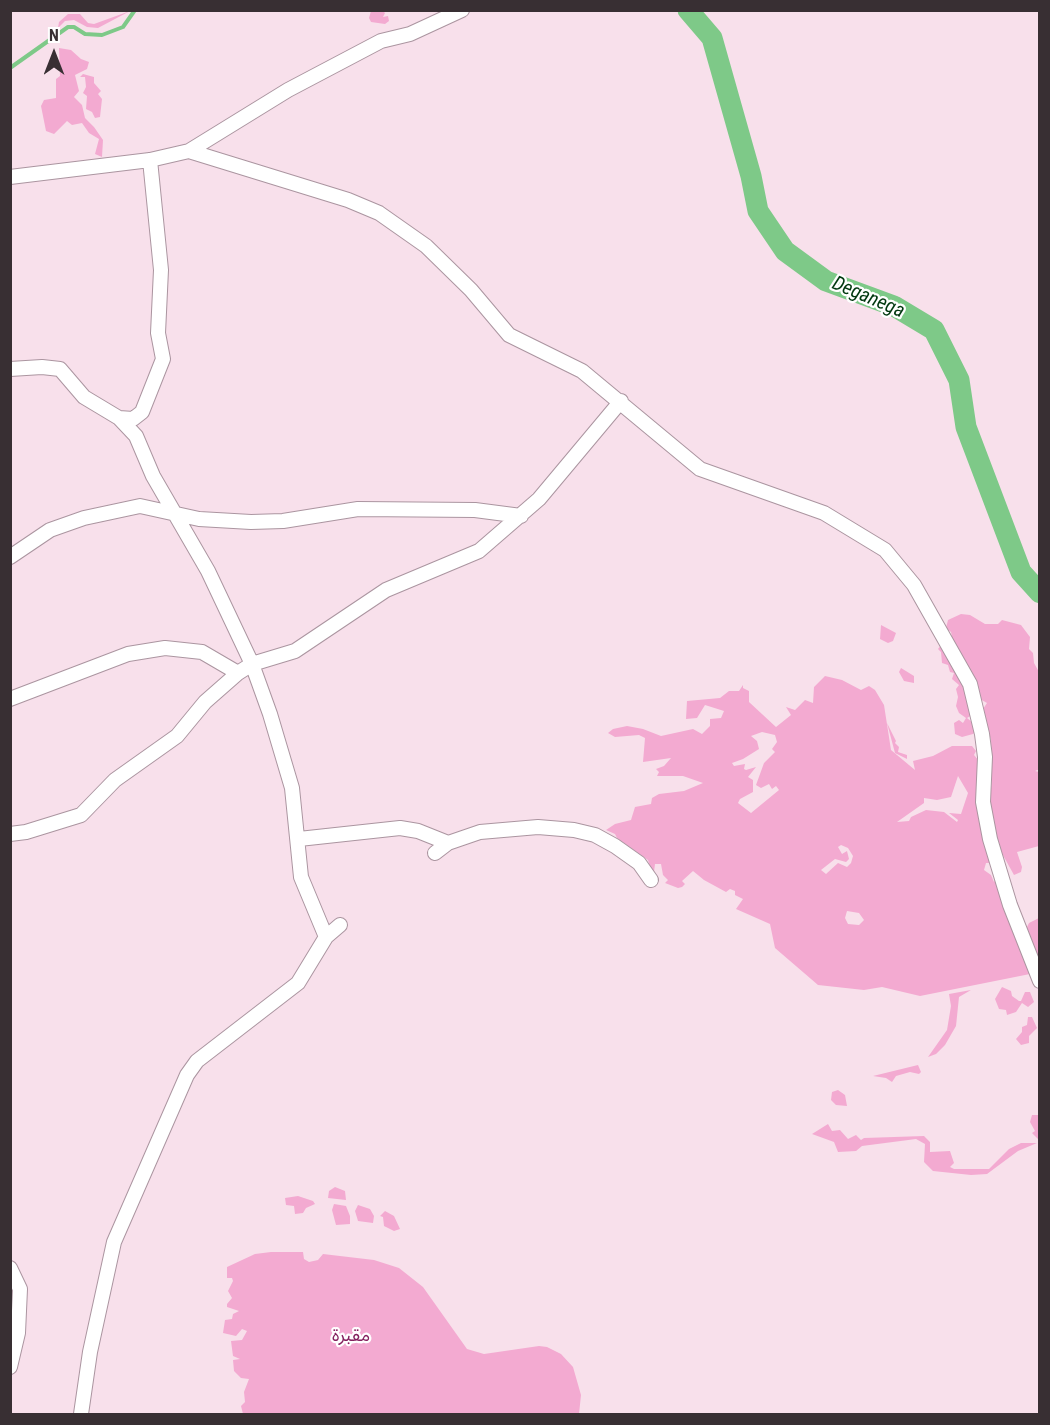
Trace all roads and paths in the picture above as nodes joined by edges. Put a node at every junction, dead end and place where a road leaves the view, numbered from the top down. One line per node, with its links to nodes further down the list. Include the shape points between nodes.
1 (462, 10): 2 (street, via 410,34 381,41 288,90)
2 (189, 151): 3 (street); 6 (street, via 379,213 426,246 509,335 582,371)
3 (150, 160): 4 (street); 7 (street, via 161,270 158,333 163,359)
4 (10, 177)
5 (10, 369): 8 (street, via 60,369 84,397)
6 (621, 401): 11 (street); 23 (street, via 700,469 824,513 885,550 914,585 970,684 983,745 983,802 990,839 1010,905)
7 (142, 412): 8 (street, via 133,419); 9 (street)
8 (119, 418): 9 (street)
9 (137, 441): 10 (street)
10 (175, 512): 11 (street, via 199,519 250,522 283,521 358,508 475,510); 12 (street, via 140,506 84,518 50,530); 13 (street)
11 (521, 516): 13 (street, via 479,551 386,590 295,651)
12 (10, 557)
13 (252, 664): 14 (street); 17 (street, via 285,762)
14 (238, 673): 15 (street, via 202,652 165,648 128,654); 16 (street, via 205,702 177,736 116,780 81,815)
15 (10, 699)
16 (10, 834)
17 (299, 839): 18 (street, via 400,828); 22 (street, via 301,877)
18 (448, 843): 19 (street); 20 (street, via 480,832 511,828 574,830 615,846 639,863)
19 (435, 853)
20 (651, 879)
21 (340, 926): 22 (street)
22 (326, 937): 26 (street, via 298,983 197,1061 187,1075 114,1242)
23 (1040, 981)
24 (10, 1268): 25 (street, via 20,1289 18,1333)
25 (10, 1367)
26 (81, 1414)

